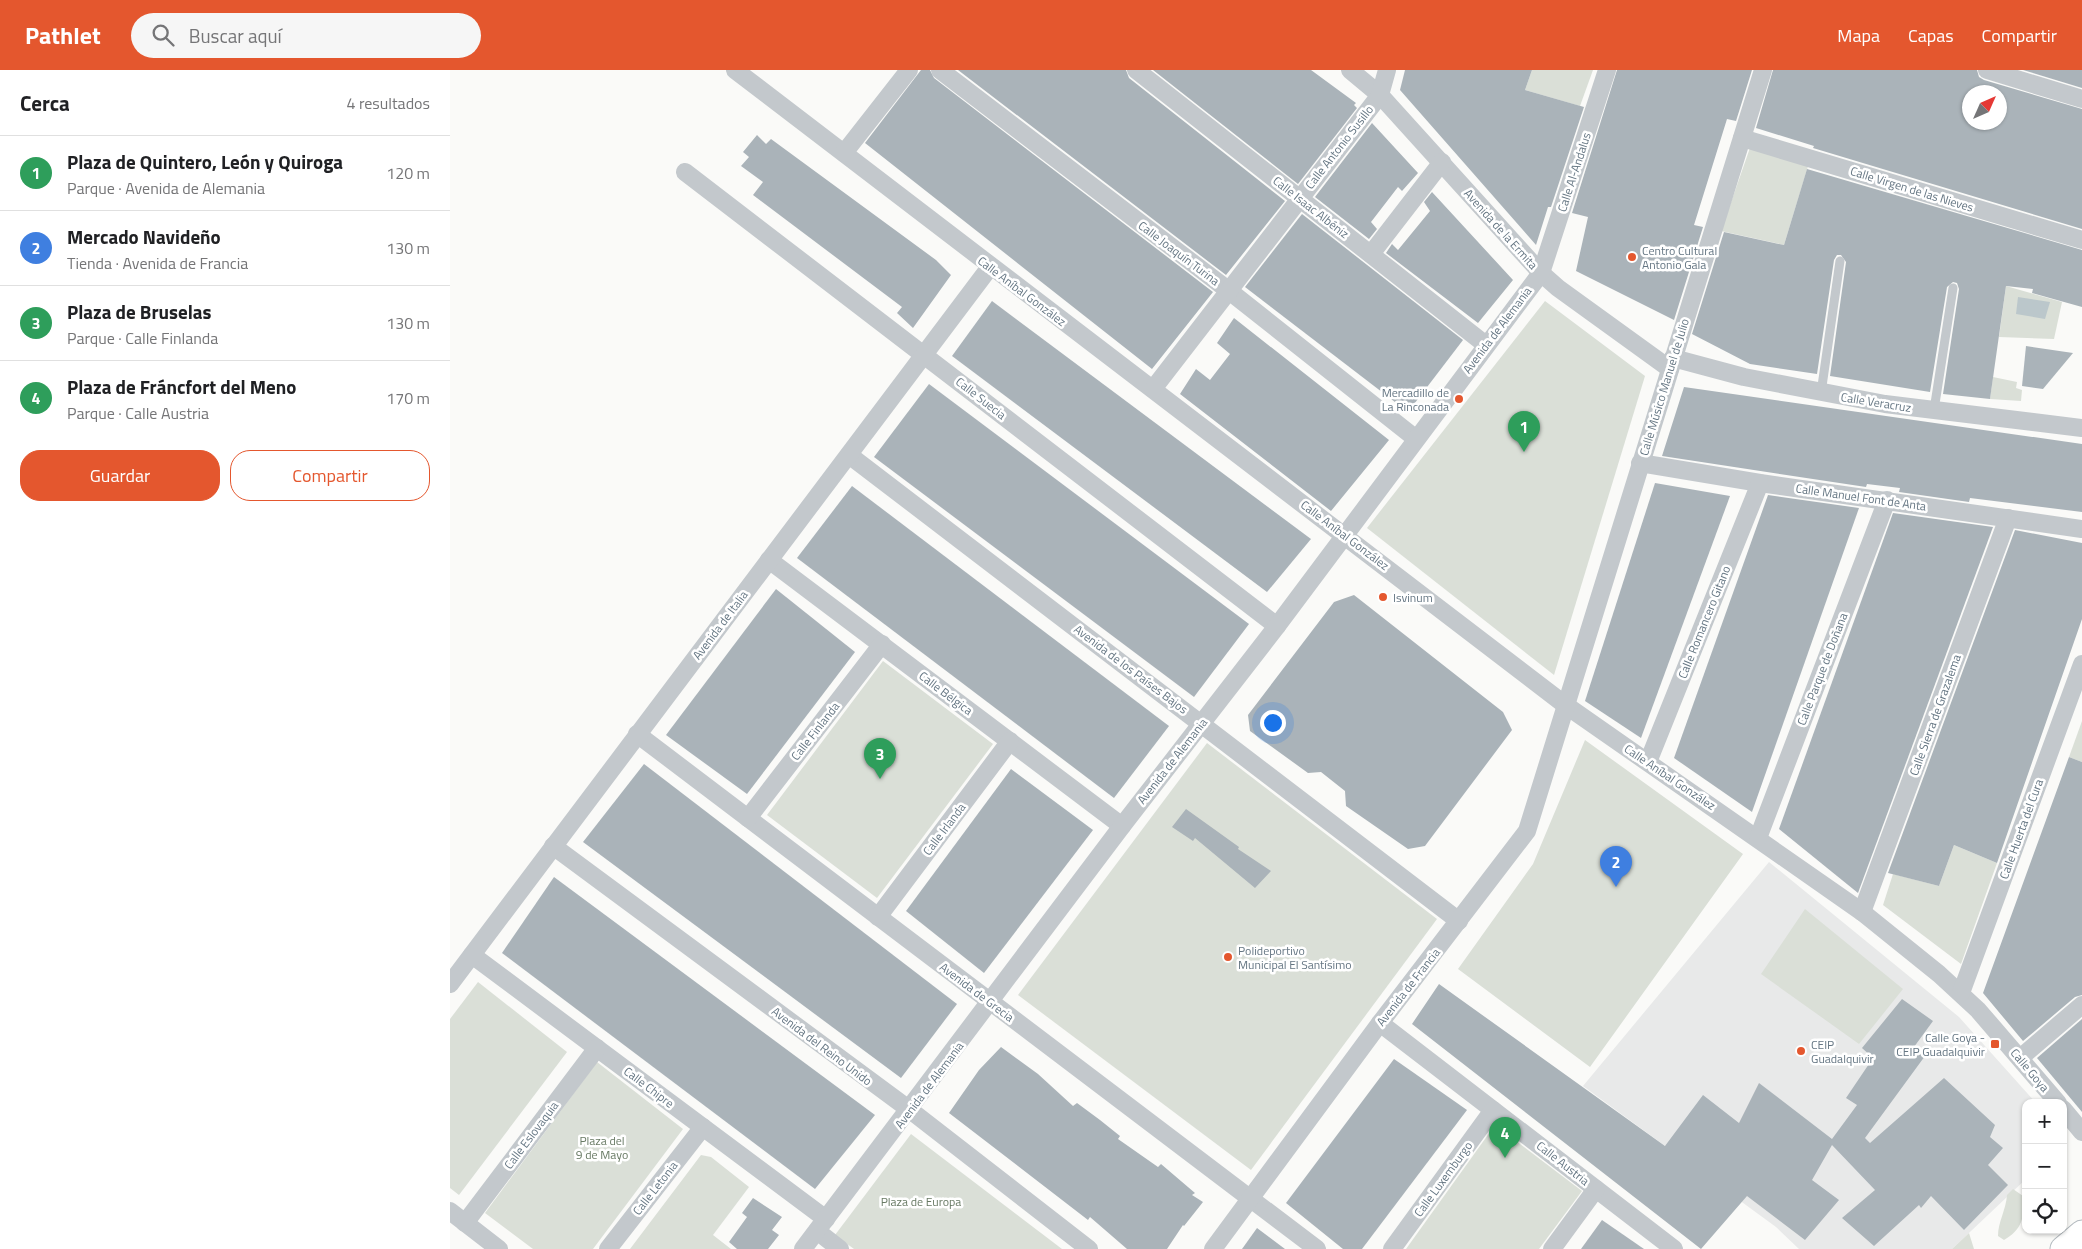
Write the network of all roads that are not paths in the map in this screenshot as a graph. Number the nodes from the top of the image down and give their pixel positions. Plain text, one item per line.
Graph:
1 (735, 70) edge
2 (910, 70) edge
3 (940, 70) edge
4 (1136, 70) edge
5 (1350, 70) edge
6 (1387, 70) edge
7 (1607, 70) edge
8 (1763, 70) edge
9 (1987, 70) edge
10 (1380, 95) junction
11 (2082, 100) edge
12 (1742, 138) junction
13 (844, 153) junction
14 (1442, 162) junction
15 (685, 172) dead end
16 (1299, 198) junction
17 (2082, 240) edge
18 (1371, 254) junction
19 (1840, 261) dead end
20 (990, 267) junction
21 (1540, 273) junction
22 (1952, 288) dead end
23 (1228, 290) junction
24 (1486, 345) junction
25 (925, 355) junction
26 (1671, 363) junction
27 (1153, 389) junction
28 (1821, 393) junction
29 (1934, 410) junction
30 (2082, 428) edge
31 (1415, 438) junction
32 (850, 455) junction
33 (1640, 463) junction
34 (1760, 482) junction
35 (1887, 500) junction
36 (2008, 518) junction
37 (2082, 529) edge
38 (1345, 535) junction
39 (769, 560) junction
40 (1277, 626) junction
41 (882, 644) junction
42 (2082, 664) edge
43 (1564, 704) junction
44 (1202, 723) junction
45 (637, 734) junction
46 (1010, 741) junction
47 (1648, 762) junction
48 (748, 818) junction
49 (1122, 826) junction
50 (1758, 838) junction
51 (553, 846) junction
52 (1862, 912) junction
53 (878, 917) junction
54 (1459, 921) junction
55 (472, 955) junction
56 (450, 984) edge
57 (1961, 993) junction
58 (990, 1002) junction
59 (2082, 1005) edge
60 (1380, 1023) junction
61 (597, 1048) junction
62 (2020, 1058) junction
63 (2055, 1099) edge
64 (910, 1110) junction
65 (1493, 1110) junction
66 (2067, 1114) edge
67 (703, 1127) junction
68 (2082, 1132) edge
69 (1596, 1189) junction
70 (1251, 1199) junction
71 (450, 1211) edge
72 (465, 1223) junction
73 (821, 1225) junction
74 (2082, 1233) edge
75 (500, 1249) edge
76 (608, 1249) edge
77 (803, 1249) edge
78 (840, 1249) edge
79 (1089, 1249) edge
80 (1213, 1249) edge
81 (1317, 1249) edge
82 (1392, 1249) edge
83 (1552, 1249) edge
84 (1674, 1249) edge
85 (2063, 1249) edge

1 - 13 street, Calle Aníbal González
2 - 13 street
3 - 23 street, Calle Joaquín Turina
4 - 16 street, Calle Isaac Albéniz
5 - 10 street, Avenida de la Ermita
6 - 10 street
7 - 21 street, Calle Al-Andalus
8 - 12 street, Calle Músico Manuel de Julio
9 - 11 street
10 - 14 street, Avenida de la Ermita
10 - 16 street, Calle Antonio Susillo
12 - 17 street, Calle Virgen de las Nieves
12 - 26 street, Calle Músico Manuel de Julio
13 - 20 street, Calle Aníbal González
14 - 18 street
14 - 21 street, Avenida de la Ermita
15 - 25 street, Calle Suecia
16 - 18 street, Calle Isaac Albéniz
16 - 23 street, Calle Antonio Susillo
18 - 24 street, Calle Isaac Albéniz
19 - 28 lane
20 - 25 street, Avenida de Italia
20 - 27 street, Calle Aníbal González
21 - 24 street, Avenida de Alemania
21 - 26 street, Avenida de la Ermita
22 - 29 lane
23 - 27 street, Calle Antonio Susillo
23 - 31 street, Calle Joaquín Turina
24 - 31 street, Avenida de Alemania
25 - 32 street, Avenida de Italia
25 - 40 street, Calle Suecia
26 - 28 street, Calle Veracruz
26 - 33 street, Calle Músico Manuel de Julio
27 - 38 street, Calle Aníbal González
28 - 29 street, Calle Veracruz
29 - 30 street, Calle Veracruz
31 - 38 street, Avenida de Alemania
32 - 39 street, Avenida de Italia
32 - 44 street, Avenida de los Países Bajos
33 - 34 street, Calle Manuel Font de Anta
33 - 43 street, Calle Músico Manuel de Julio
34 - 35 street, Calle Manuel Font de Anta
34 - 47 street, Calle Romancero Gitano
35 - 36 street, Calle Manuel Font de Anta
35 - 50 street, Calle Parque de Doñana
36 - 37 street, Calle Manuel Font de Anta
36 - 52 street, Calle Sierra de Grazalema
38 - 40 street, Avenida de Alemania
38 - 43 street, Calle Aníbal González
39 - 41 street, Calle Bélgica
39 - 45 street, Avenida de Italia
40 - 44 street, Avenida de Alemania
41 - 46 street, Calle Bélgica
41 - 48 street, Calle Finlanda
42 - 57 street, Calle Huerta del Cura
43 - 47 street, Calle Aníbal González
43 - 54 street, Avenida de Francia
44 - 49 street, Avenida de Alemania
44 - 54 street, Avenida de los Países Bajos
45 - 48 street, Avenida de Grecia
45 - 51 street, Avenida de Italia
46 - 49 street, Calle Bélgica
46 - 53 street, Calle Irlanda
47 - 50 street, Calle Aníbal González
48 - 53 street, Avenida de Grecia
49 - 58 street, Avenida de Alemania
50 - 52 street, Calle Aníbal González
51 - 55 street, Avenida de Italia
51 - 64 street, Avenida del Reino Unido
52 - 57 street, Calle Aníbal González
53 - 58 street, Avenida de Grecia
54 - 60 street, Avenida de Francia
55 - 56 street, Avenida de Italia
55 - 61 street, Calle Chipre
57 - 62 street, Calle Goya
58 - 64 street, Avenida de Alemania
58 - 70 street, Avenida de Grecia
59 - 62 street
60 - 65 street, Calle Austria
60 - 70 street, Avenida de Francia
61 - 67 street, Calle Chipre
61 - 72 street, Calle Eslovaquia
62 - 63 street, Calle Goya
64 - 73 street, Avenida de Alemania
64 - 79 street, Avenida del Reino Unido
65 - 69 street, Calle Austria
65 - 82 street, Calle Luxemburgo
66 - 68 street
67 - 73 street, Calle Chipre
67 - 76 street, Calle Letonia
69 - 83 street
69 - 84 street, Calle Austria
70 - 80 street, Avenida de Francia
70 - 81 street, Avenida de Grecia
71 - 72 street
72 - 75 street
73 - 77 street, Avenida de Alemania
73 - 78 street, Calle Chipre
74 - 85 main road

